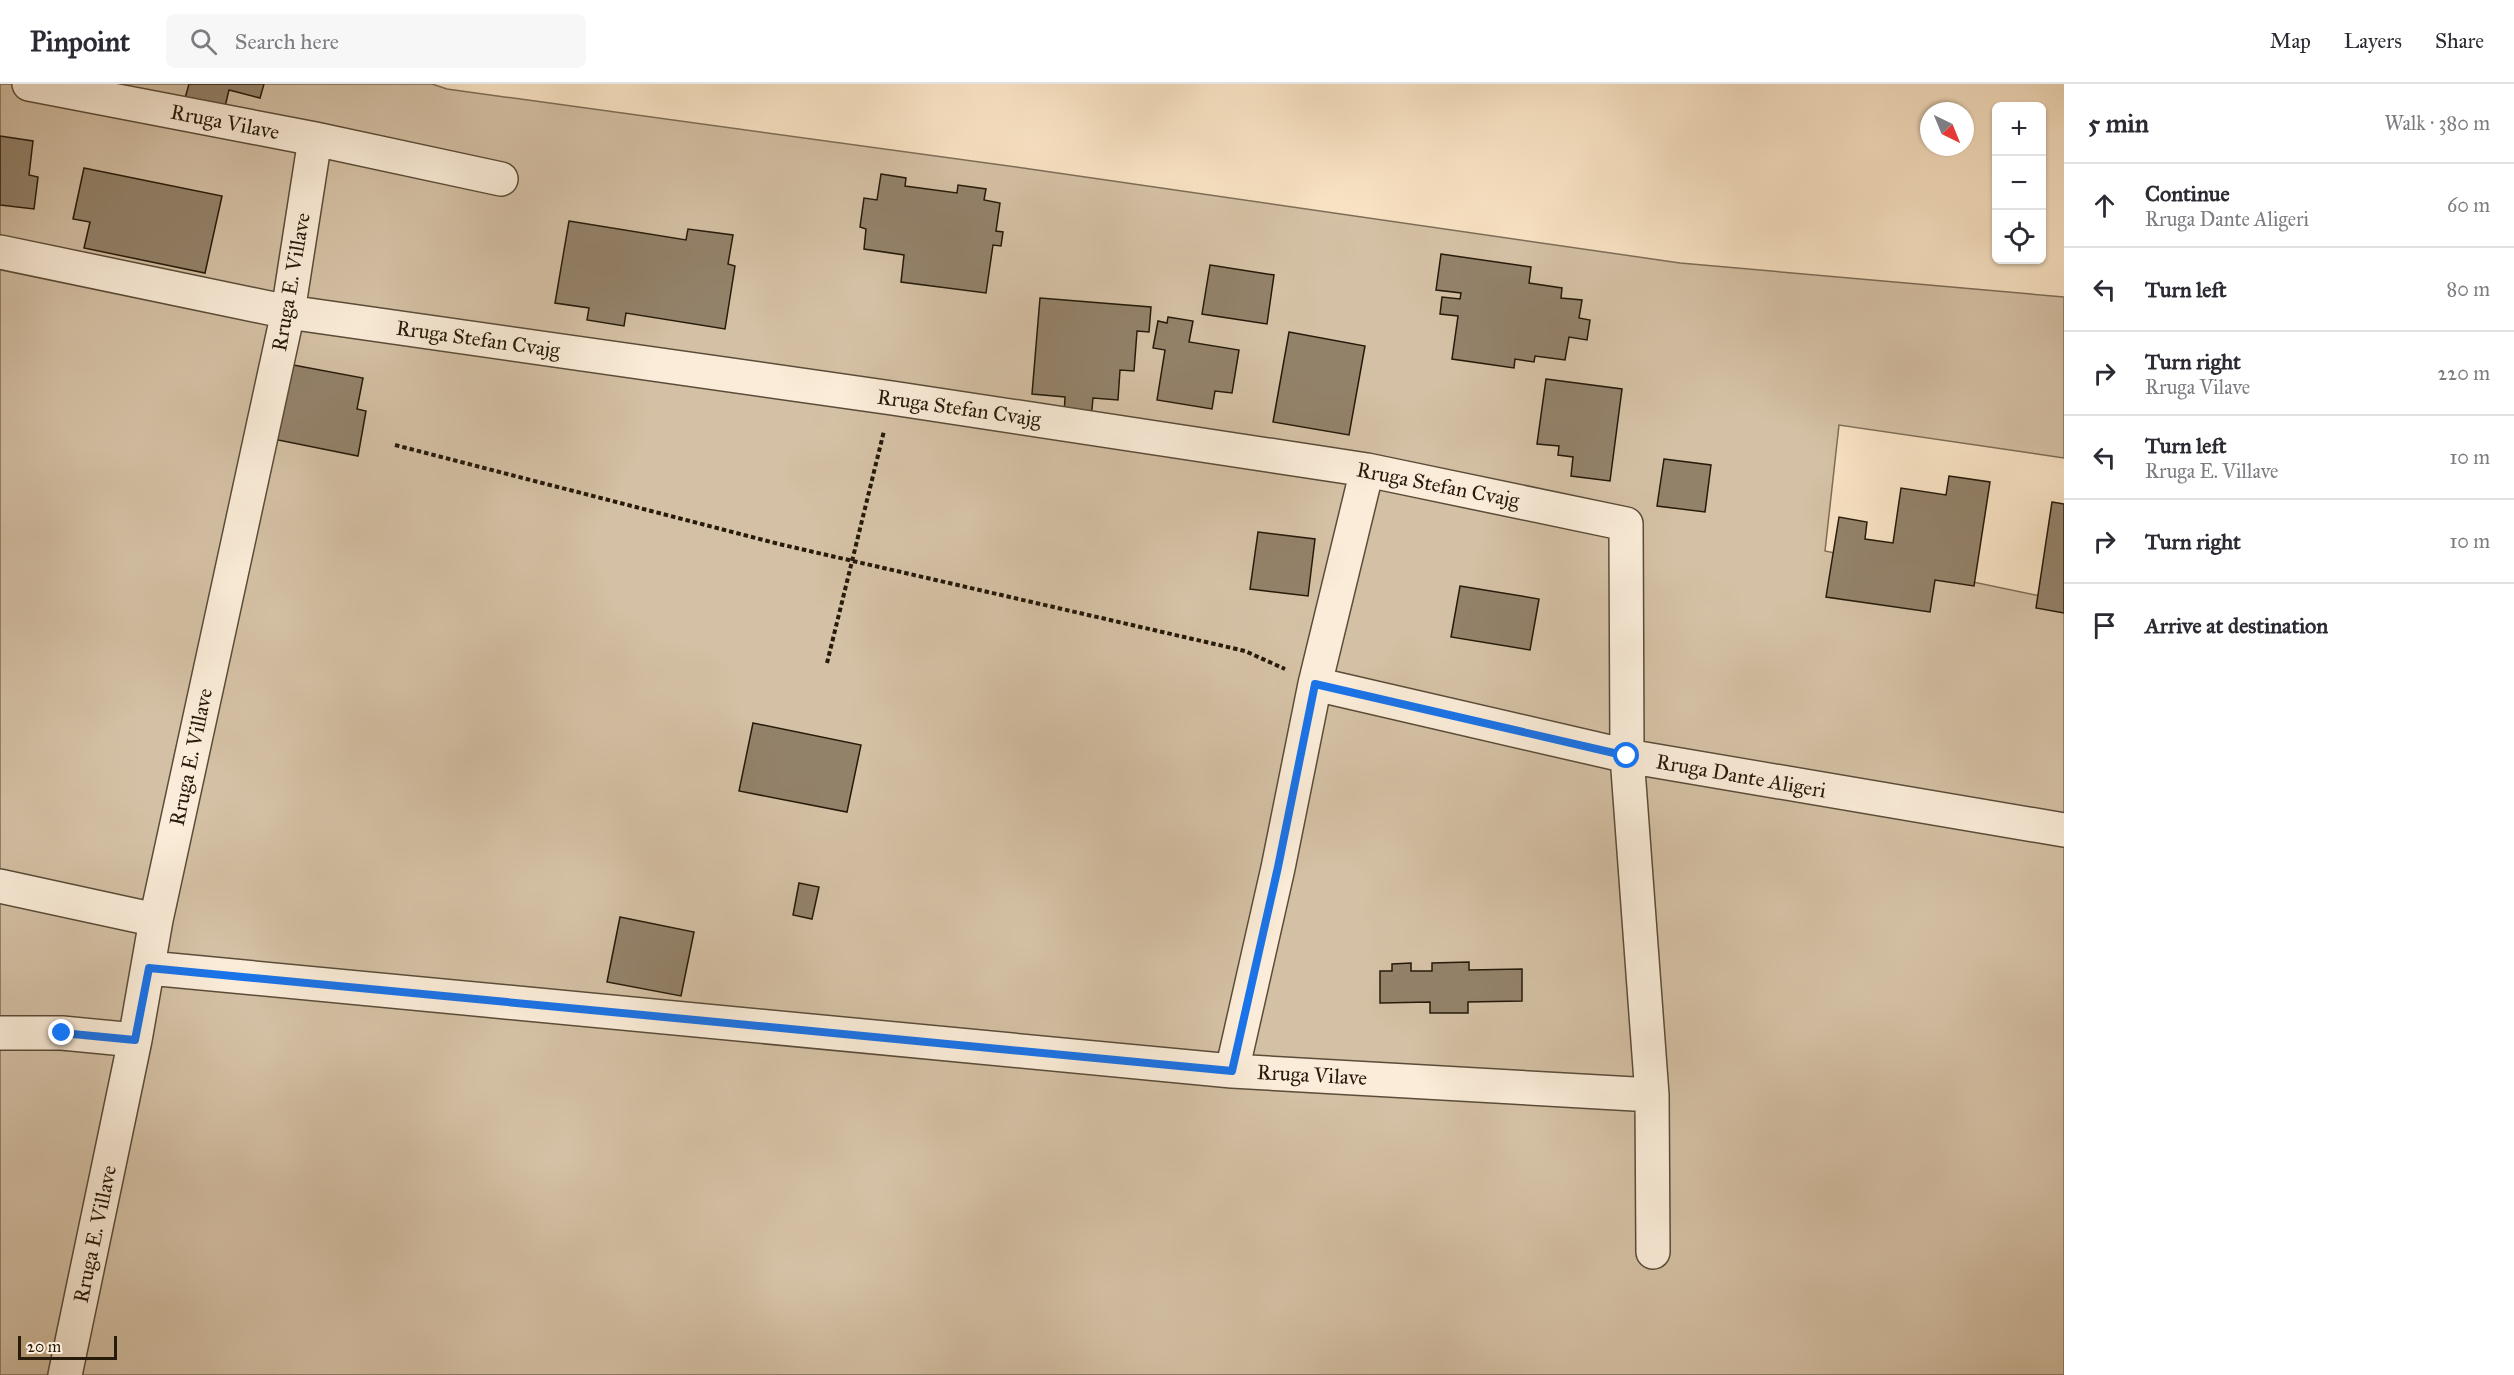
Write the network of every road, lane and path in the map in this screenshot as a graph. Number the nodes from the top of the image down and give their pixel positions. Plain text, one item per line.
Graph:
1 (29, 84) edge
2 (315, 139) junction
3 (501, 178) dead end
4 (0, 252) edge
5 (288, 312) junction
6 (892, 398) junction
7 (395, 445) dead end
8 (1367, 470) junction
9 (852, 561) junction
10 (827, 663) dead end
11 (1315, 684) junction
12 (1627, 756) junction
13 (2064, 830) edge
14 (0, 886) edge
15 (156, 920) junction
16 (149, 968) junction
17 (0, 1034) edge
18 (135, 1040) junction
19 (1232, 1071) junction
20 (1652, 1095) junction
21 (1653, 1252) dead end
22 (65, 1375) edge

1 - 2 street, Rruga Vilave
2 - 3 street, Rruga Vilave
2 - 5 street, Rruga E. Villave
4 - 5 street, Rruga Stefan Cvajg
5 - 6 street, Rruga Stefan Cvajg
5 - 15 street, Rruga E. Villave
6 - 8 street, Rruga Stefan Cvajg
6 - 9 path
7 - 9 path
8 - 11 street
8 - 12 street, Rruga Stefan Cvajg
9 - 10 path
9 - 11 path
11 - 12 street, Rruga Dante Aligeri
11 - 19 street
12 - 13 street, Rruga Dante Aligeri
12 - 20 street
14 - 15 street
15 - 16 street, Rruga E. Villave
16 - 18 street, Rruga E. Villave
16 - 19 street, Rruga Vilave
17 - 18 street
18 - 22 street, Rruga E. Villave
19 - 20 street, Rruga Vilave
20 - 21 street

